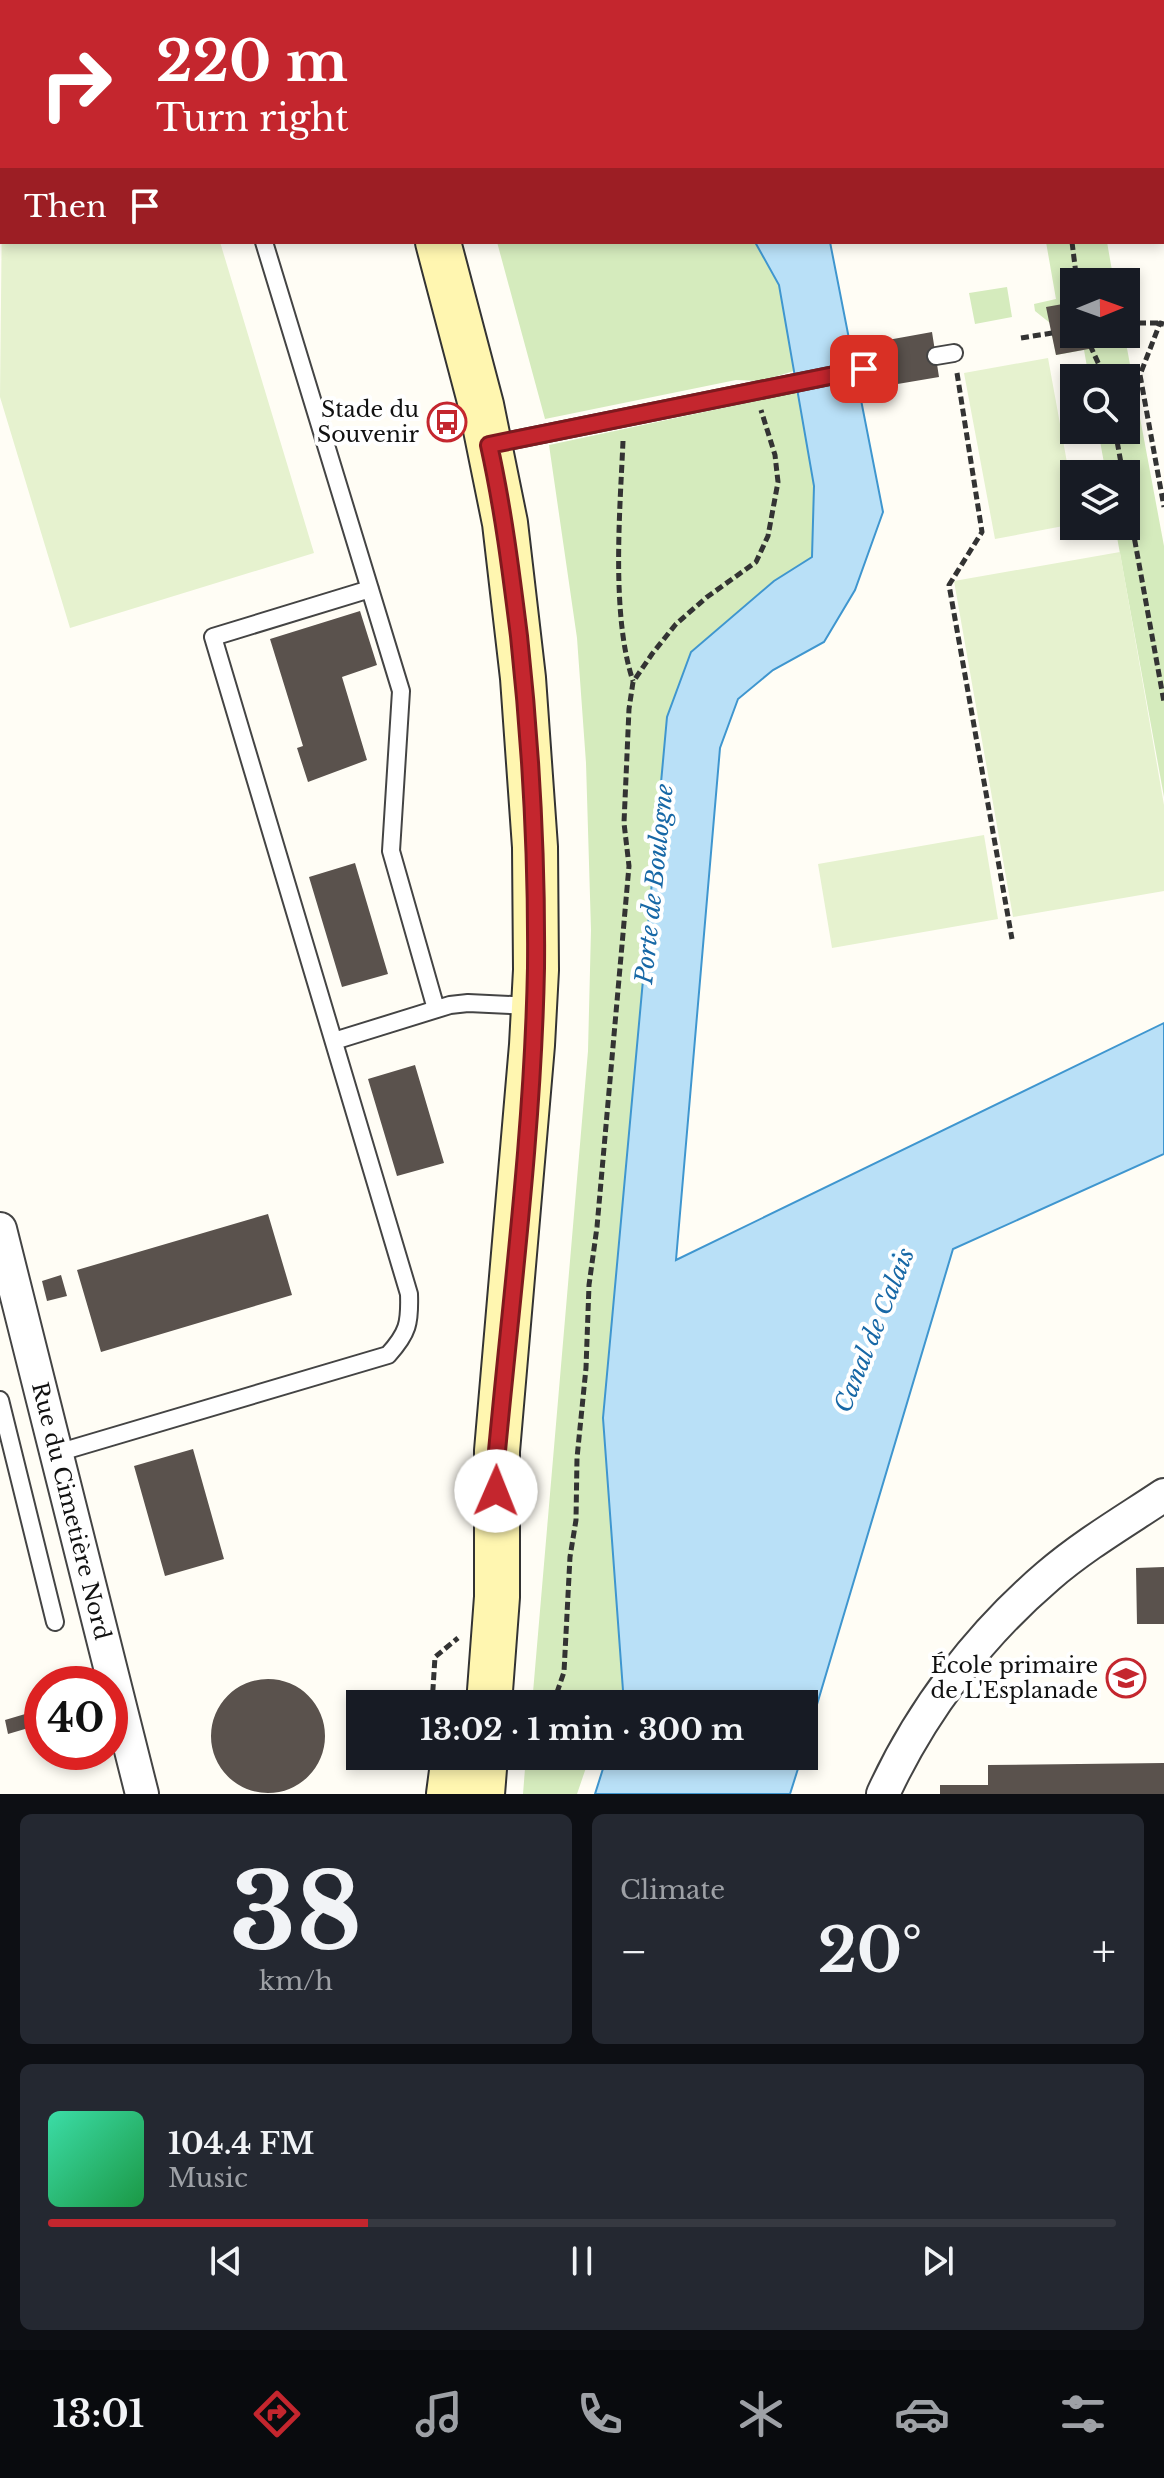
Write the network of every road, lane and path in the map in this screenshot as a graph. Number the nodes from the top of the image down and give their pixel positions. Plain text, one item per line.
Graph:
1 (265, 244) edge
2 (439, 244) edge
3 (1072, 244) edge
4 (1075, 268) edge
5 (1140, 323) edge
6 (1162, 324) edge
7 (1052, 333) dead end
8 (1021, 338) dead end
9 (954, 353) joint
10 (936, 356) dead end
11 (864, 369) dead end
12 (761, 389) junction
13 (624, 416) junction
14 (481, 446) junction
15 (1164, 507) edge
16 (1135, 540) edge
17 (370, 589) junction
18 (633, 682) junction
19 (1164, 702) edge
20 (1012, 939) dead end
21 (534, 1006) junction
22 (436, 1009) junction
23 (334, 1041) junction
24 (0, 1229) edge
25 (0, 1400) edge
26 (497, 1451) junction
27 (57, 1453) junction
28 (1164, 1495) edge
29 (55, 1622) dead end
30 (471, 1628) junction
31 (433, 1690) edge
32 (463, 1690) edge
33 (490, 1690) edge
34 (558, 1690) edge
35 (452, 1770) edge
36 (484, 1770) edge
37 (142, 1794) edge
38 (449, 1794) edge
39 (482, 1794) edge
40 (883, 1794) edge

1 - 17 lane
2 - 14 street
3 - 4 path
5 - 6 path
6 - 15 path
7 - 8 path
9 - 10 lane
9 - 20 path
11 - 12 lane
12 - 13 lane
12 - 18 path
13 - 14 lane
13 - 18 path
14 - 21 street
16 - 19 path
17 - 22 lane
17 - 23 lane
18 - 34 path
21 - 22 lane
21 - 26 street
22 - 23 lane
23 - 27 lane
24 - 27 street, Rue du Cimetière Nord
25 - 29 lane
26 - 30 street
26 - 33 street
27 - 37 street, Rue du Cimetière Nord
28 - 40 street
30 - 31 path
30 - 32 street
35 - 38 street
36 - 39 street

